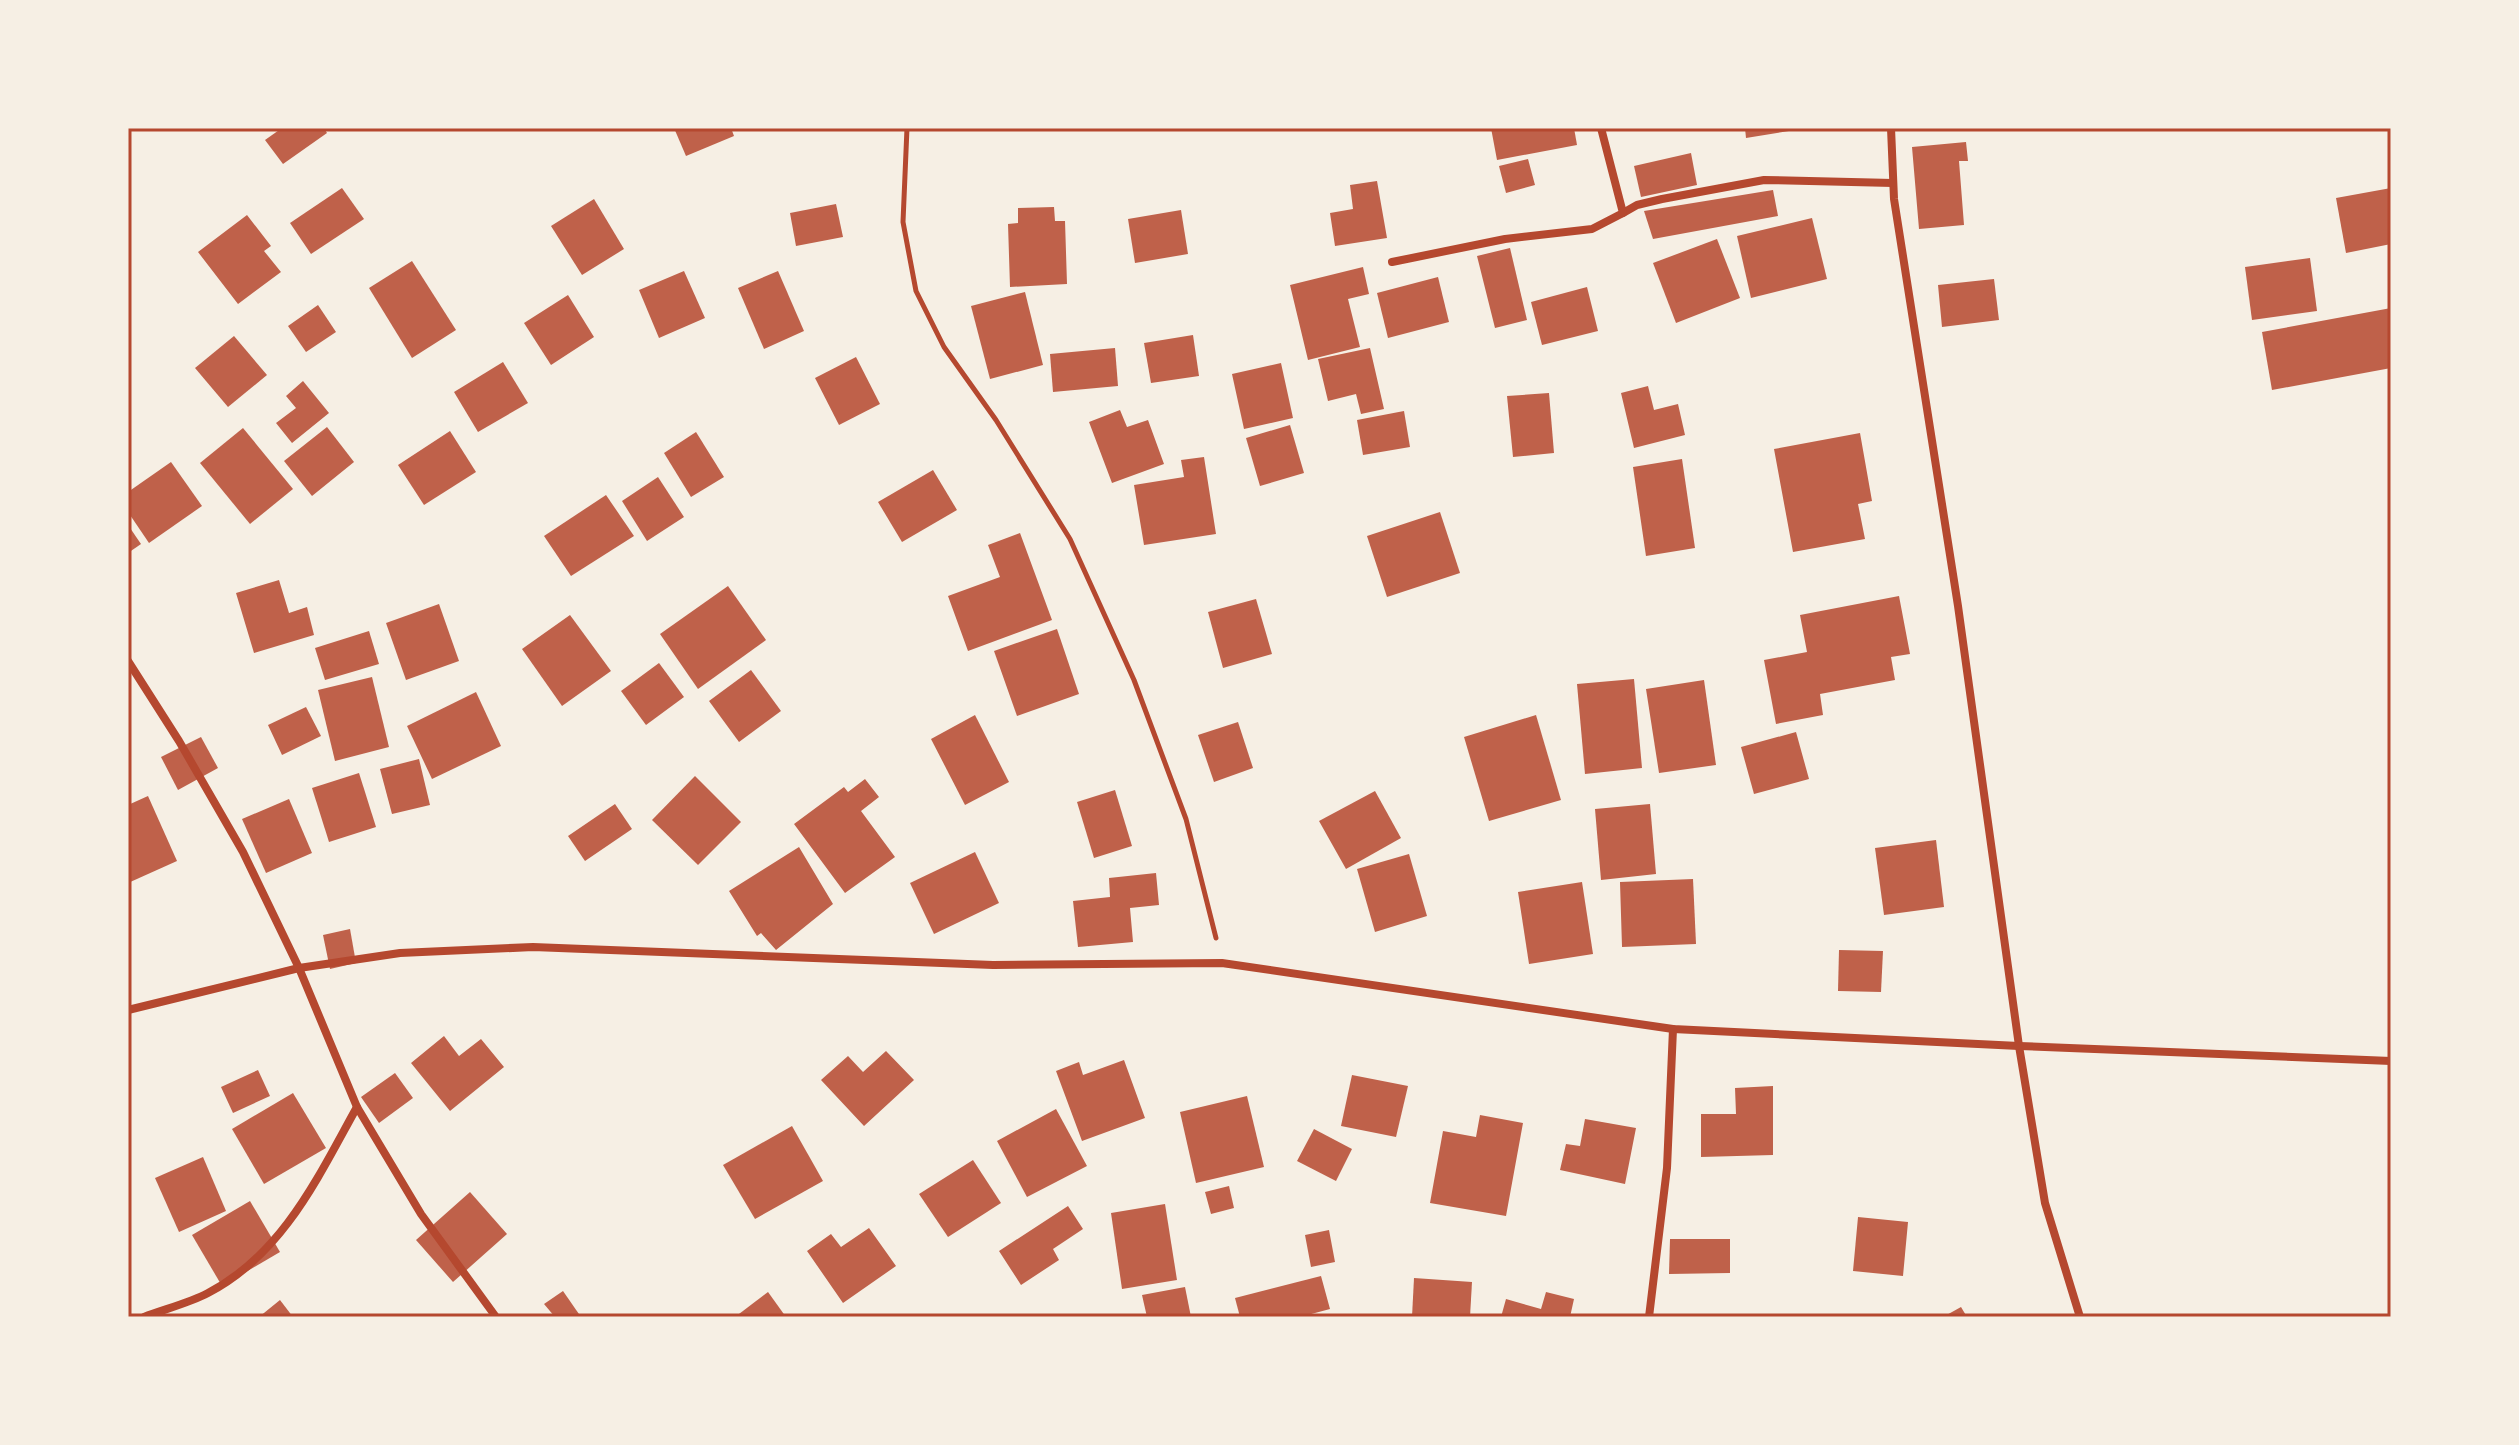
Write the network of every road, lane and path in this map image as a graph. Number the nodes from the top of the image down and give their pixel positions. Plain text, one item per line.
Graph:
1 (907, 128) edge
2 (1601, 128) edge
3 (1891, 128) edge
4 (1893, 183) junction
5 (1623, 213) junction
6 (1392, 262) dead end
7 (128, 661) edge
8 (1222, 963) junction
9 (299, 968) junction
10 (128, 1010) edge
11 (1673, 1029) junction
12 (2019, 1046) junction
13 (2391, 1061) edge
14 (357, 1107) junction
15 (144, 1317) edge
16 (496, 1317) edge
17 (1649, 1317) edge
18 (2080, 1317) edge

1 - 8 path
2 - 5 street
3 - 4 street
4 - 5 street
4 - 12 street
5 - 6 street
7 - 9 street
8 - 9 street
8 - 11 street
9 - 10 street
9 - 14 street
11 - 12 street
11 - 17 street
12 - 13 street
12 - 18 street
14 - 15 street
14 - 16 street

